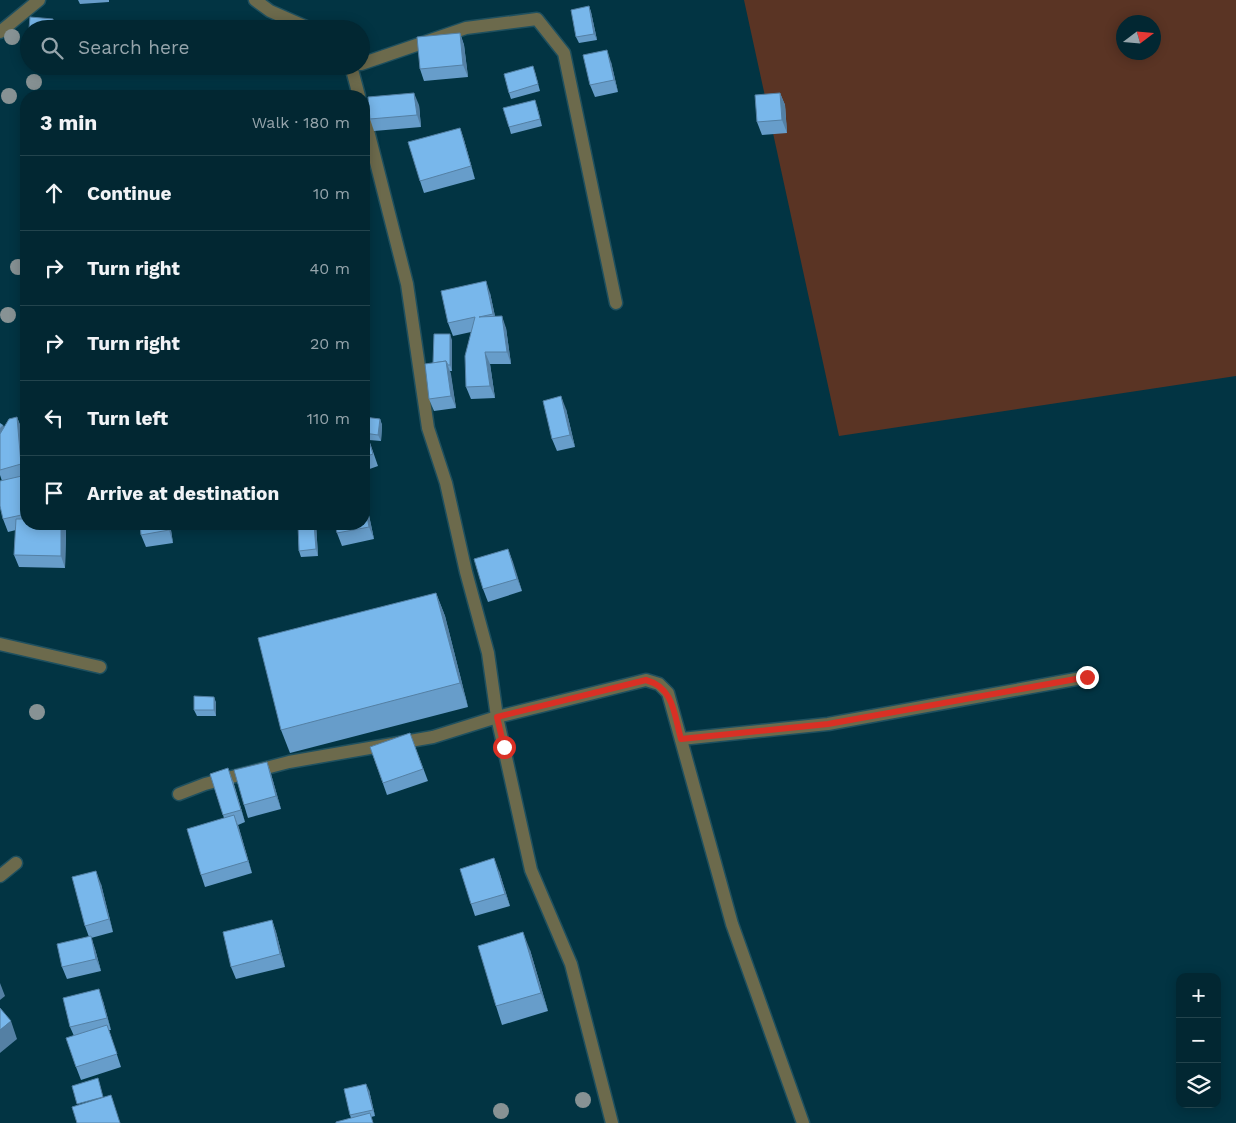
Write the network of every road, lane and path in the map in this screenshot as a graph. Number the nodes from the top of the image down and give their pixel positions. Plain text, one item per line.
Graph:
1 (39, 0) edge
2 (255, 0) edge
3 (290, 20) edge
4 (0, 32) edge
5 (370, 61) edge
6 (356, 75) edge
7 (358, 90) edge
8 (370, 138) edge
9 (616, 303) dead end
10 (0, 644) edge
11 (100, 667) dead end
12 (1087, 677) dead end
13 (497, 717) junction
14 (681, 739) junction
15 (180, 794) dead end
16 (16, 863) dead end
17 (0, 876) edge
18 (612, 1123) edge
19 (803, 1123) edge

1 - 4 street
2 - 3 street
5 - 9 street
6 - 7 street
8 - 13 street
10 - 11 street
12 - 14 street
13 - 14 street
13 - 15 street
13 - 18 street
14 - 19 street
16 - 17 street

